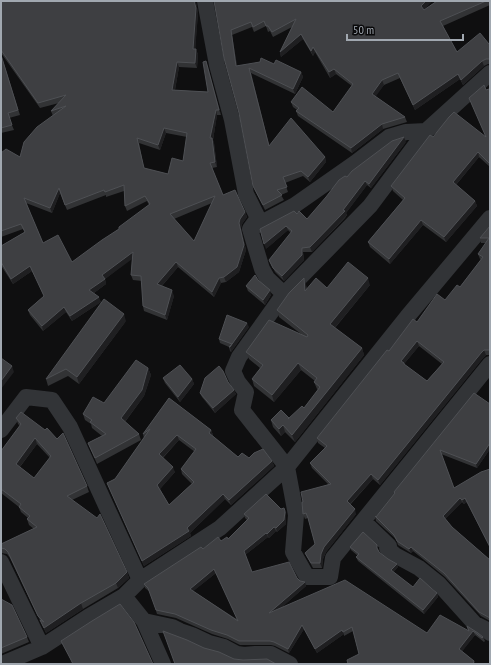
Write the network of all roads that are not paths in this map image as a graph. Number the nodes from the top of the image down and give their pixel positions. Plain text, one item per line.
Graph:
1 (205, 1) edge
2 (489, 76) edge
3 (426, 130) junction
4 (490, 218) edge
5 (250, 229) junction
6 (284, 294) junction
7 (490, 364) edge
8 (1, 430) edge
9 (287, 467) junction
10 (363, 521) junction
11 (1, 562) edge
12 (140, 580) junction
13 (124, 596) junction
14 (144, 621) junction
15 (490, 634) edge
16 (42, 647) junction
17 (2, 664) edge
18 (163, 664) edge
19 (290, 664) edge

1 - 5 street
2 - 3 street
3 - 5 street
3 - 6 street
4 - 9 street
5 - 6 street
6 - 9 street
7 - 10 street
8 - 12 street
9 - 10 street
9 - 12 street
10 - 15 street
11 - 16 street
12 - 13 street
13 - 14 street
13 - 16 street
14 - 18 street
14 - 19 street
16 - 17 street

